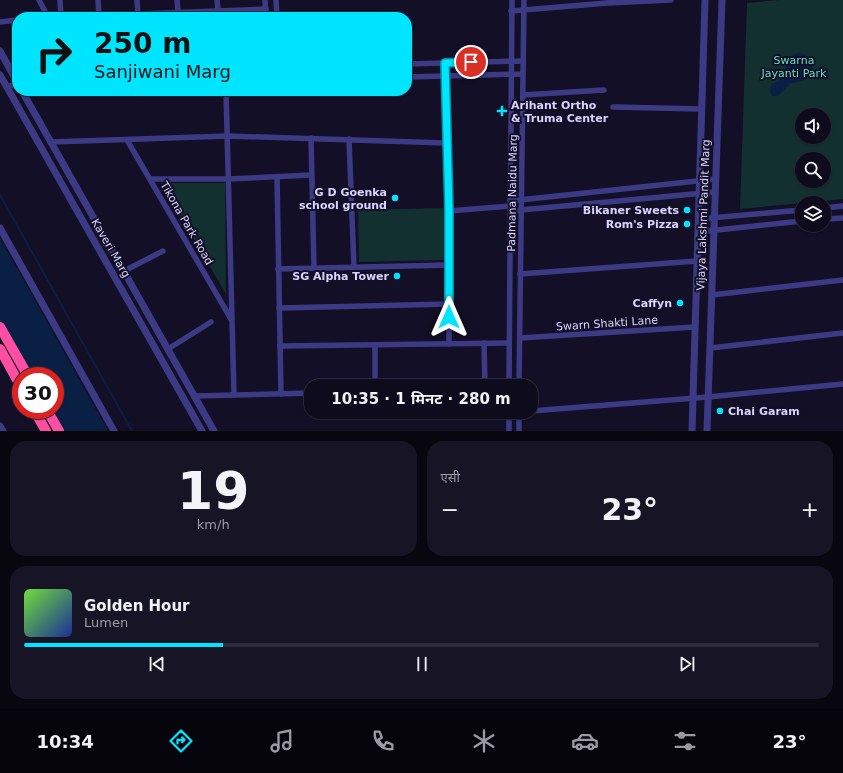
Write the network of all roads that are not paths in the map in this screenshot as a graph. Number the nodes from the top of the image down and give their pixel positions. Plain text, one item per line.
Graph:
1 (39, 0) edge
2 (60, 0) edge
3 (98, 0) edge
4 (138, 0) edge
5 (177, 0) edge
6 (217, 0) edge
7 (265, 0) edge
8 (276, 0) edge
9 (512, 0) edge
10 (524, 0) edge
11 (671, 0) edge
12 (705, 0) edge
13 (722, 0) edge
14 (266, 9) joint
15 (218, 10) junction
16 (524, 10) junction
17 (512, 11) junction
18 (45, 12) edge
19 (60, 12) edge
20 (99, 12) edge
21 (138, 12) edge
22 (178, 12) joint
23 (277, 12) edge
24 (12, 21) edge
25 (0, 22) edge
26 (0, 51) edge
27 (511, 61) junction
28 (523, 61) junction
29 (445, 63) junction
30 (412, 64) edge
31 (12, 70) edge
32 (523, 74) junction
33 (0, 75) edge
34 (511, 75) junction
35 (12, 76) edge
36 (445, 76) junction
37 (412, 77) edge
38 (12, 85) edge
39 (6, 86) junction
40 (604, 90) dead end
41 (523, 95) junction
42 (25, 96) edge
43 (226, 96) edge
44 (612, 107) dead end
45 (702, 109) junction
46 (228, 136) junction
47 (311, 138) junction
48 (349, 139) junction
49 (127, 140) junction
50 (51, 142) junction
51 (446, 143) junction
52 (312, 175) junction
53 (277, 177) junction
54 (151, 179) junction
55 (228, 179) junction
56 (716, 180) junction
57 (700, 181) junction
58 (715, 192) junction
59 (699, 193) junction
60 (522, 200) junction
61 (510, 206) junction
62 (843, 206) edge
63 (831, 207) edge
64 (522, 210) junction
65 (449, 211) junction
66 (795, 211) edge
67 (714, 218) junction
68 (843, 218) edge
69 (698, 219) junction
70 (831, 219) edge
71 (795, 223) edge
72 (0, 228) edge
73 (714, 230) junction
74 (698, 232) junction
75 (163, 251) dead end
76 (697, 261) junction
77 (449, 265) junction
78 (354, 267) junction
79 (278, 268) junction
80 (314, 268) junction
81 (124, 271) junction
82 (520, 274) junction
83 (843, 280) edge
84 (712, 295) junction
85 (449, 304) junction
86 (279, 308) junction
87 (232, 321) junction
88 (211, 322) dead end
89 (0, 327) edge
90 (695, 327) junction
91 (843, 333) edge
92 (520, 338) junction
93 (484, 343) junction
94 (509, 343) junction
95 (449, 344) junction
96 (375, 345) junction
97 (280, 346) junction
98 (710, 348) junction
99 (0, 349) edge
100 (168, 349) junction
101 (23, 367) edge
102 (12, 371) edge
103 (375, 379) edge
104 (485, 379) edge
105 (509, 379) edge
106 (519, 379) edge
107 (843, 384) edge
108 (304, 393) edge
109 (281, 394) junction
110 (234, 395) junction
111 (195, 396) junction
112 (708, 398) junction
113 (693, 399) junction
114 (538, 410) edge
115 (39, 419) edge
116 (52, 419) edge
117 (510, 419) edge
118 (519, 419) edge
119 (0, 426) edge
120 (3, 431) edge
121 (46, 431) edge
122 (59, 431) edge
123 (114, 431) edge
124 (202, 431) edge
125 (214, 431) edge
126 (509, 431) edge
127 (519, 431) edge
128 (692, 431) edge
129 (707, 431) edge

1 - 18 street
2 - 19 street
3 - 20 street
4 - 21 street
5 - 22 street
6 - 15 street
7 - 14 street
8 - 23 street
9 - 17 street, Padmana Naidu Marg
10 - 16 street, Padmana Naidu Marg
11 - 16 street
12 - 45 street, Vijaya Lakshmi Pandit Marg
13 - 56 street, Vijaya Lakshmi Pandit Marg
14 - 15 street
15 - 22 street
16 - 17 street
16 - 28 street, Padmana Naidu Marg
17 - 27 street, Padmana Naidu Marg
24 - 25 street
26 - 31 street
27 - 28 street
27 - 29 street
27 - 34 street, Padmana Naidu Marg
28 - 32 street, Padmana Naidu Marg
29 - 30 street
29 - 36 street
32 - 34 street
32 - 41 street, Padmana Naidu Marg
33 - 35 street
33 - 39 street, Kaveri Marg
34 - 36 street
34 - 61 street, Padmana Naidu Marg
36 - 37 street
36 - 51 street
38 - 39 street
39 - 124 street, Kaveri Marg
40 - 41 street
41 - 60 street, Padmana Naidu Marg
42 - 50 street, Kaveri Marg
43 - 46 street
44 - 45 street
45 - 57 street, Vijaya Lakshmi Pandit Marg
46 - 47 street
46 - 49 street
46 - 55 street
47 - 48 street
47 - 52 street
48 - 51 street
48 - 78 street
49 - 50 street
49 - 54 street
50 - 81 street, Kaveri Marg
51 - 65 street
52 - 53 street
52 - 80 street
53 - 55 street
53 - 79 street
54 - 55 street, Tikona Park Road
54 - 87 street, Tikona Park Road
55 - 87 street, Tikona Park Road
56 - 57 street
56 - 58 street, Vijaya Lakshmi Pandit Marg
57 - 59 street, Vijaya Lakshmi Pandit Marg
57 - 60 street
58 - 59 street
58 - 67 street, Vijaya Lakshmi Pandit Marg
59 - 64 street
59 - 69 street, Vijaya Lakshmi Pandit Marg
60 - 61 street
60 - 64 street, Padmana Naidu Marg
61 - 64 street
61 - 65 street
61 - 94 street, Padmana Naidu Marg
62 - 63 street
64 - 82 street, Padmana Naidu Marg
65 - 77 street
66 - 67 street
67 - 69 street
67 - 73 street, Vijaya Lakshmi Pandit Marg
68 - 70 street
69 - 74 street, Vijaya Lakshmi Pandit Marg
71 - 73 street
72 - 123 street
73 - 74 street
73 - 84 street, Vijaya Lakshmi Pandit Marg
74 - 76 street, Vijaya Lakshmi Pandit Marg
75 - 81 street
76 - 82 street
76 - 90 street, Vijaya Lakshmi Pandit Marg
77 - 78 street
77 - 85 street
78 - 80 street
79 - 80 street
79 - 86 street
81 - 100 street, Kaveri Marg
82 - 92 street, Padmana Naidu Marg
83 - 84 street
84 - 98 street, Vijaya Lakshmi Pandit Marg
85 - 86 street
85 - 95 street
86 - 97 street
87 - 110 street, Tikona Park Road
88 - 100 street
89 - 101 highway
90 - 92 street, Swarn Shakti Lane
90 - 113 street, Vijaya Lakshmi Pandit Marg
91 - 98 street
92 - 106 street, Padmana Naidu Marg
93 - 94 street
93 - 95 street
93 - 104 street
94 - 105 street, Padmana Naidu Marg
95 - 96 street
96 - 97 street
96 - 103 street
97 - 109 street
98 - 112 street, Vijaya Lakshmi Pandit Marg
99 - 102 highway
100 - 111 street, Kaveri Marg
107 - 112 street
108 - 109 street
109 - 110 street
110 - 111 street
111 - 125 street, Kaveri Marg
112 - 113 street
112 - 129 street, Vijaya Lakshmi Pandit Marg
113 - 114 street
113 - 128 street, Vijaya Lakshmi Pandit Marg
115 - 121 highway
116 - 122 highway
117 - 126 street
118 - 127 street
119 - 120 street

